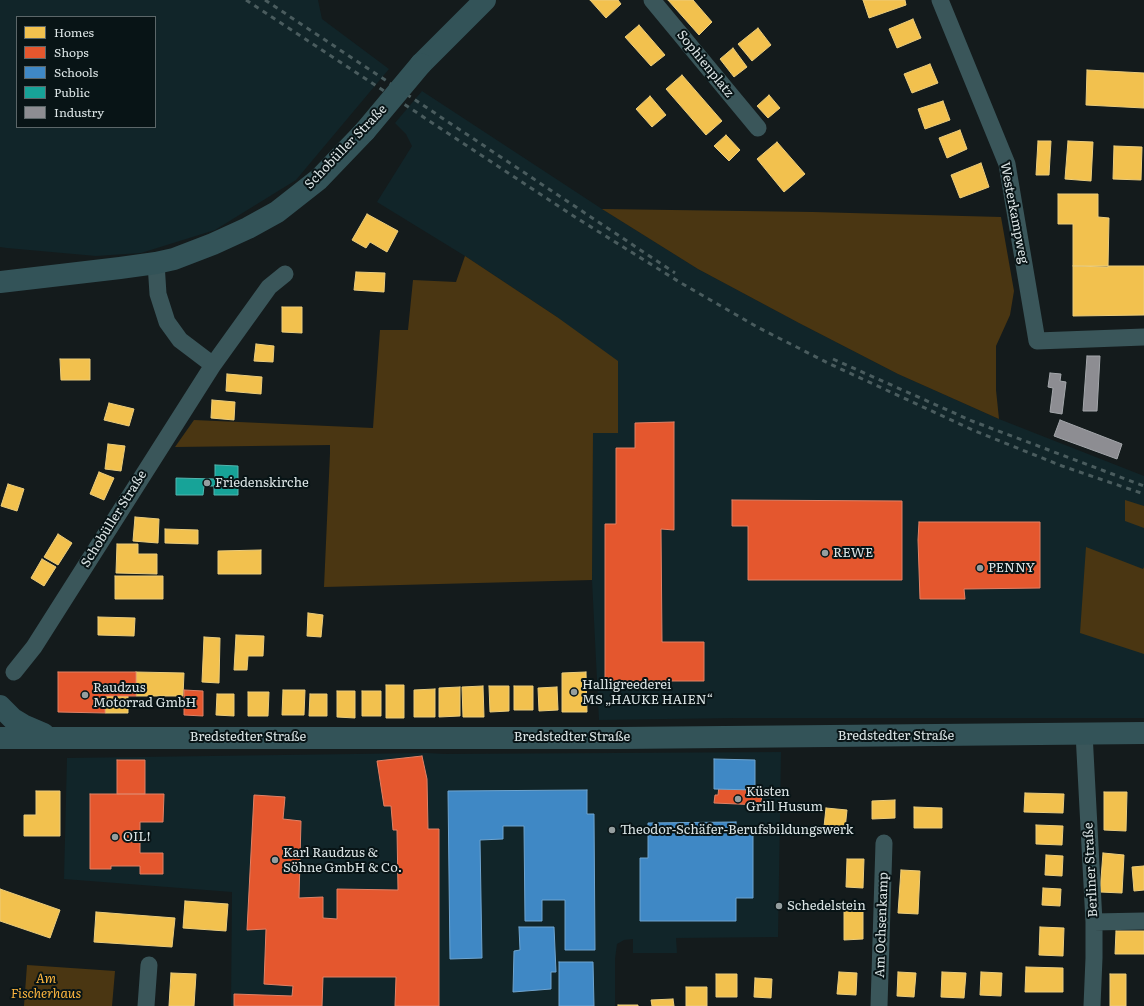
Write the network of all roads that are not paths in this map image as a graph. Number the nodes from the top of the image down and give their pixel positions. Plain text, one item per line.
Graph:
1 (485, 0) edge
2 (652, 0) edge
3 (940, 0) edge
4 (758, 128) dead end
5 (156, 263) junction
6 (285, 274) dead end
7 (0, 282) edge
8 (1144, 337) edge
9 (213, 366) junction
10 (14, 672) dead end
11 (0, 706) edge
12 (1084, 733) junction
13 (1144, 733) edge
14 (0, 738) edge
15 (55, 738) junction
16 (884, 843) dead end
17 (1144, 921) edge
18 (1094, 922) junction
19 (149, 965) dead end
20 (146, 1006) edge
21 (879, 1006) edge
22 (1092, 1006) edge

1 - 5 main road, Schobüller Straße, bridge
2 - 4 street, Sophienplatz
3 - 8 street, Westerkampweg
5 - 7 main road, Schobüller Straße
5 - 9 street
6 - 9 street, Schobüller Straße
9 - 10 street, Schobüller Straße
11 - 15 main road
12 - 13 main road, Bredstedter Straße
12 - 15 main road, Bredstedter Straße
12 - 18 street, Berliner Straße
14 - 15 main road, Bredstedter Straße
16 - 21 street, Am Ochsenkamp
17 - 18 street
18 - 22 street, Berliner Straße
19 - 20 street

